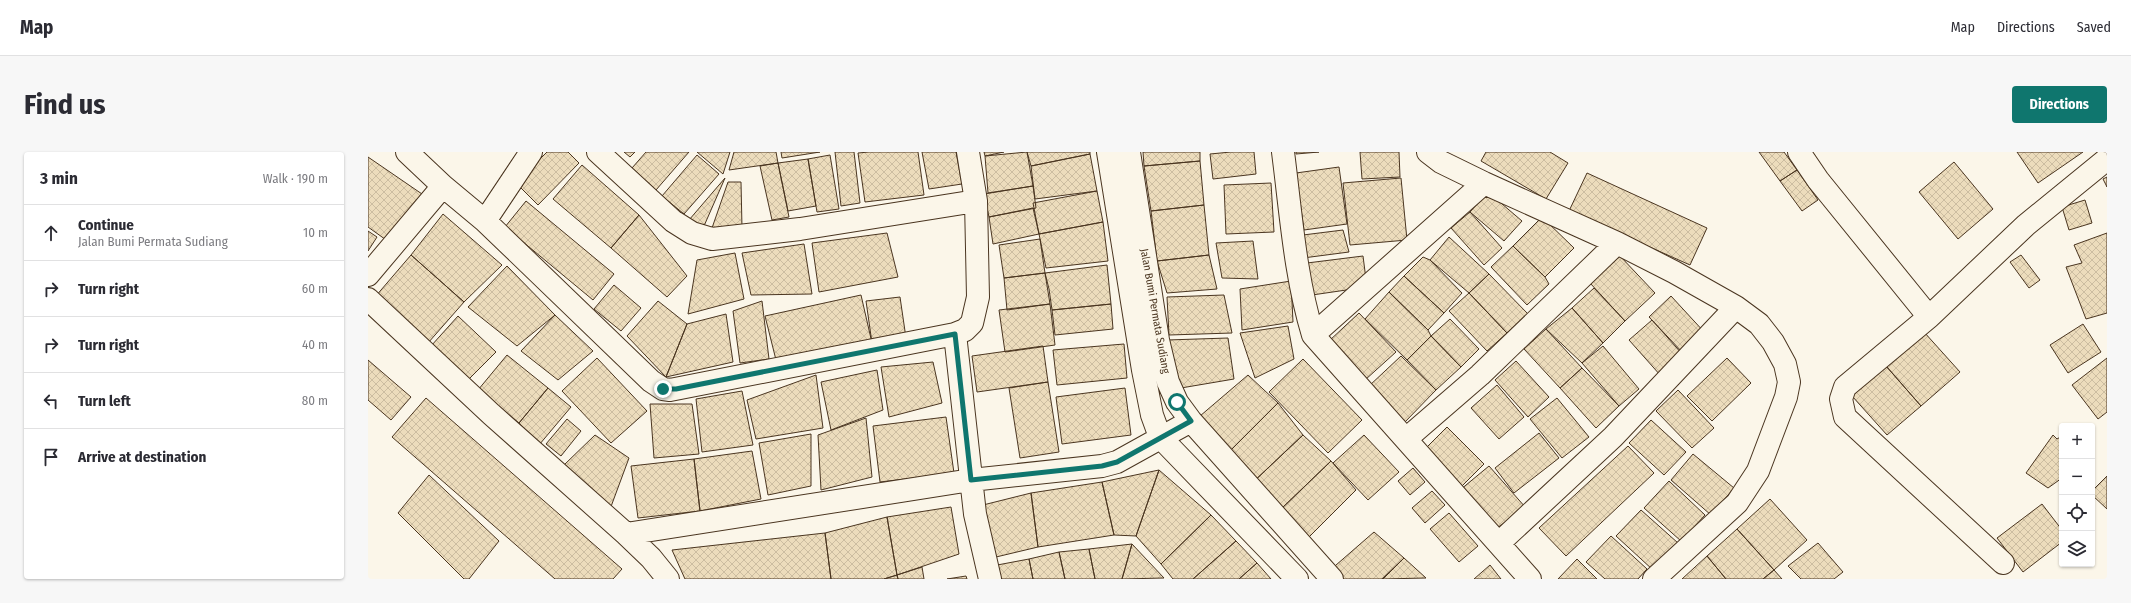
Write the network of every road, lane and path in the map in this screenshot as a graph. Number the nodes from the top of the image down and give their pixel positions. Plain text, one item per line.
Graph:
1 (407, 152) edge
2 (531, 152) edge
3 (598, 152) edge
4 (968, 152) edge
5 (1108, 152) edge
6 (1129, 152) edge
7 (1283, 152) edge
8 (1428, 152) edge
9 (1799, 152) edge
10 (2107, 159) edge
11 (1484, 183) junction
12 (443, 186) junction
13 (976, 200) junction
14 (485, 220) junction
15 (1617, 243) junction
16 (368, 275) edge
17 (368, 299) edge
18 (1736, 307) junction
19 (1929, 317) junction
20 (955, 334) junction
21 (1313, 335) junction
22 (1191, 421) junction
23 (1160, 437) junction
24 (1406, 439) junction
25 (971, 480) junction
26 (626, 534) junction
27 (1499, 543) junction
28 (2003, 563) dead end
29 (668, 579) edge
30 (990, 579) edge
31 (1297, 579) edge
32 (1332, 579) edge
33 (1530, 579) edge
34 (1654, 579) edge

1 - 12 street
2 - 14 street
3 - 13 street
4 - 13 street
5 - 23 street, Jalan Bumi Permata Sudiang
6 - 22 street, Jalan Bumi Permata Sudiang
7 - 21 street
8 - 11 street
9 - 19 street
10 - 19 street
11 - 15 street
11 - 21 street
12 - 14 street
12 - 16 street
13 - 20 street
14 - 20 street
15 - 18 street
15 - 24 street
17 - 26 street
18 - 27 street
18 - 34 street
19 - 28 street
20 - 25 street
21 - 24 street
22 - 23 street
22 - 32 street, Jalan Bumi Permata Sudiang
23 - 25 street
23 - 31 street, Jalan Bumi Permata Sudiang
24 - 27 street
25 - 26 street
25 - 30 street
26 - 29 street
27 - 33 street

